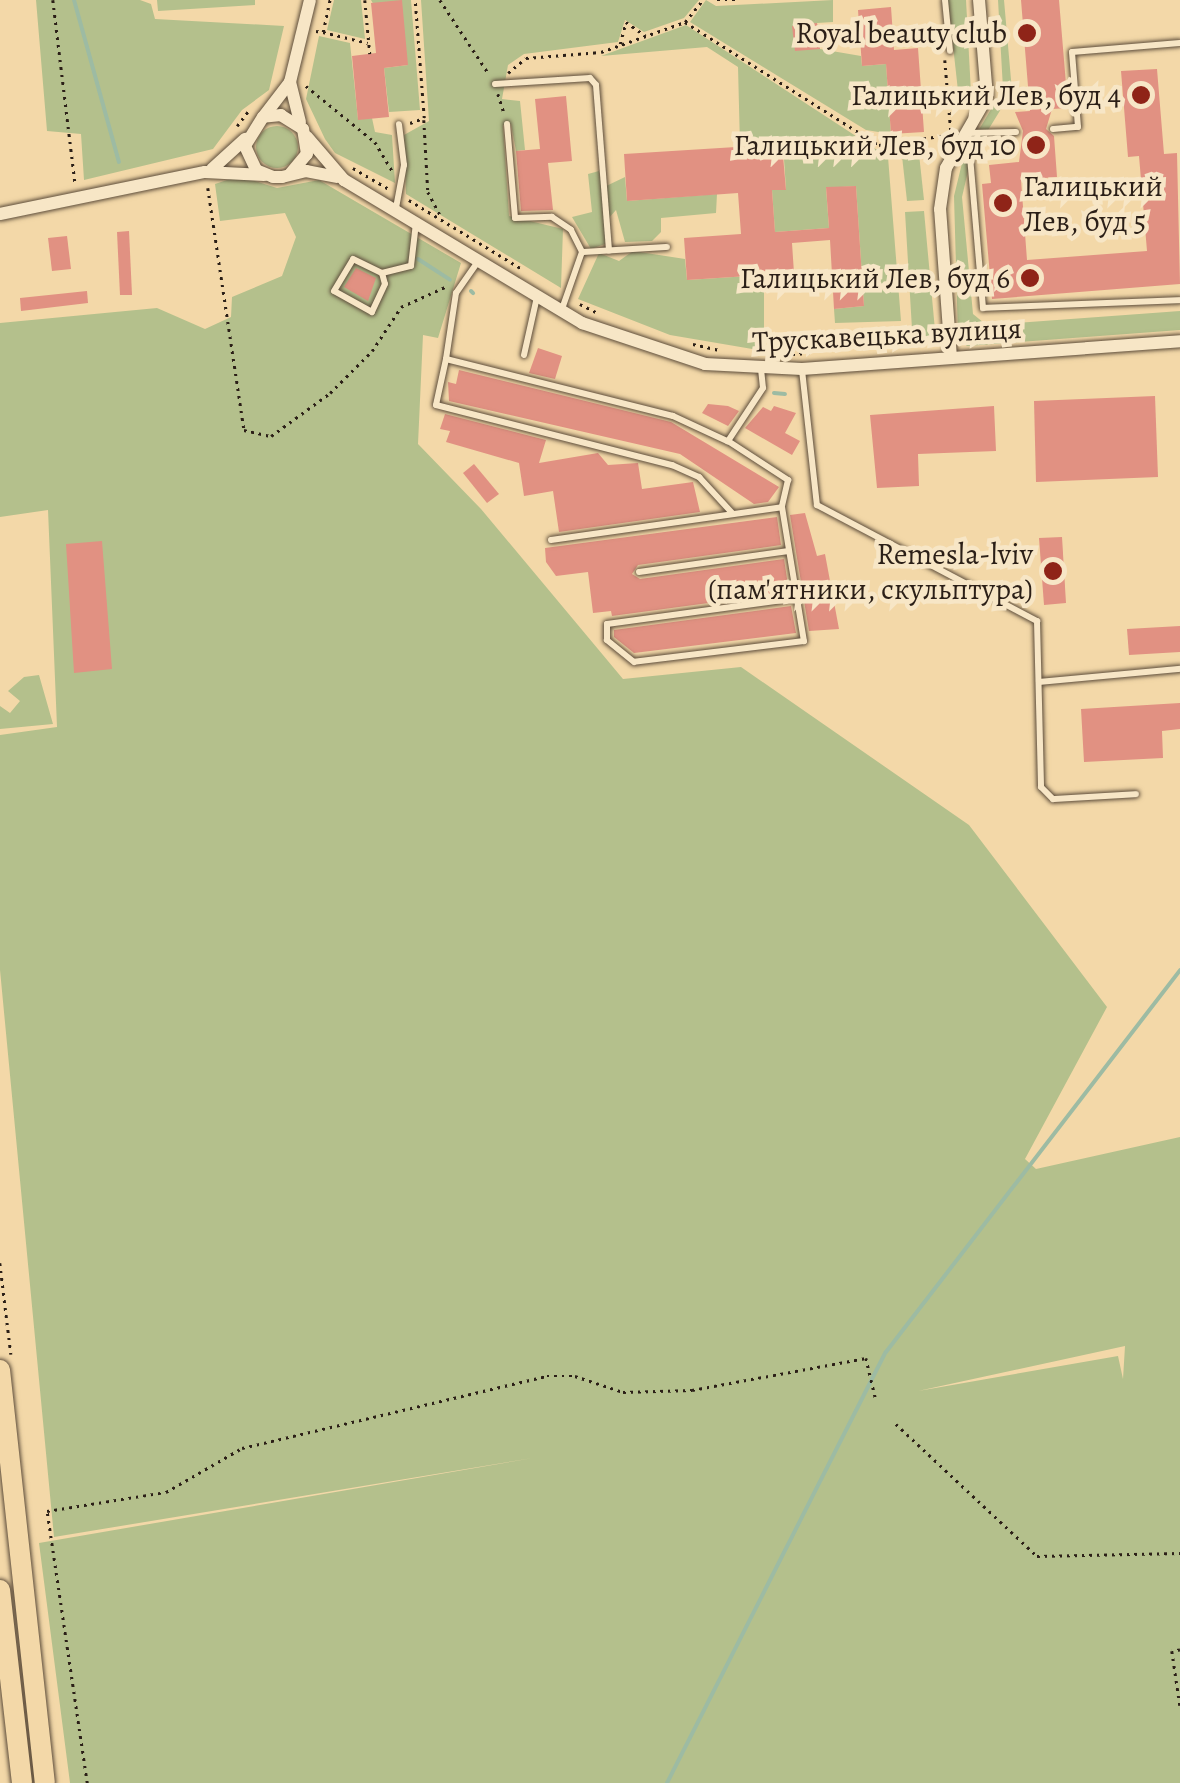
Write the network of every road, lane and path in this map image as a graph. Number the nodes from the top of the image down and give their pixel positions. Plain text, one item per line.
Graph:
1 (53, 0) edge
2 (310, 0) edge
3 (330, 0) edge
4 (365, 0) edge
5 (415, 0) edge
6 (440, 0) edge
7 (703, 0) edge
8 (717, 0) edge
9 (736, 0) edge
10 (945, 0) edge
11 (979, 0) edge
12 (685, 22) junction
13 (315, 30) dead end
14 (323, 32) junction
15 (646, 36) junction
16 (1180, 43) edge
17 (369, 44) junction
18 (619, 46) junction
19 (947, 53) joint
20 (370, 54) dead end
21 (290, 82) junction
22 (495, 84) junction
23 (301, 94) dead end
24 (263, 110) junction
25 (424, 118) junction
26 (399, 124) joint
27 (507, 124) joint
28 (1053, 129) dead end
29 (1016, 132) dead end
30 (305, 133) junction
31 (968, 134) junction
32 (239, 138) junction
33 (341, 161) dead end
34 (205, 172) junction
35 (290, 174) junction
36 (264, 175) junction
37 (344, 180) junction
38 (397, 193) junction
39 (78, 202) junction
40 (396, 210) junction
41 (0, 214) edge
42 (416, 222) junction
43 (444, 222) junction
44 (667, 247) dead end
45 (609, 250) junction
46 (582, 252) junction
47 (478, 261) junction
48 (382, 273) junction
49 (533, 276) dead end
50 (458, 290) junction
51 (537, 296) junction
52 (1180, 300) edge
53 (564, 304) junction
54 (612, 319) dead end
55 (676, 341) dead end
56 (1180, 341) edge
57 (728, 352) dead end
58 (822, 353) dead end
59 (789, 354) dead end
60 (524, 355) dead end
61 (951, 358) junction
62 (446, 359) junction
63 (760, 369) junction
64 (802, 369) junction
65 (728, 442) junction
66 (782, 507) junction
67 (733, 514) junction
68 (551, 540) dead end
69 (789, 551) junction
70 (639, 572) dead end
71 (797, 598) junction
72 (1180, 669) edge
73 (1039, 682) junction
74 (1136, 794) dead end
75 (0, 1370) edge
76 (876, 1400) dead end
77 (896, 1424) dead end
78 (1180, 1554) edge
79 (0, 1590) edge
80 (1180, 1650) edge
81 (1180, 1706) edge
82 (22, 1783) edge
83 (45, 1783) edge
84 (87, 1783) edge

1 - 39 path
2 - 21 street
3 - 14 path
4 - 17 path
5 - 25 path
6 - 22 path
7 - 12 path
8 - 9 path
10 - 19 lane
11 - 31 street
12 - 15 path
12 - 19 path
13 - 14 path
14 - 17 path
15 - 18 path
15 - 18 path
16 - 28 lane
17 - 20 path
18 - 22 path
21 - 24 street
21 - 30 street
22 - 27 path
22 - 45 lane
23 - 38 path
24 - 30 street
24 - 32 street
24 - 32 path
25 - 26 path
25 - 43 path
26 - 38 lane
27 - 46 lane
29 - 31 lane
30 - 35 street
30 - 37 street, Трускавецька вулиця
31 - 52 lane
31 - 61 street
32 - 34 street
32 - 36 street
33 - 38 path
34 - 36 street
34 - 39 street
34 - 50 path
35 - 36 street
35 - 37 street, Трускавецька вулиця
37 - 40 street, Трускавецька вулиця
38 - 40 lane
38 - 43 path
39 - 41 street
40 - 42 street, Трускавецька вулиця
42 - 47 street, Трускавецька вулиця
42 - 48 lane
43 - 49 path
44 - 45 lane
45 - 46 lane
46 - 53 lane
47 - 50 lane
47 - 51 street, Трускавецька вулиця
48 - 48 lane
50 - 62 lane
51 - 53 street, Трускавецька вулиця
51 - 60 lane
53 - 54 path
53 - 63 street, Трускавецька вулиця
55 - 57 path
56 - 61 street, Трускавецька вулиця
58 - 59 path
61 - 64 street, Трускавецька вулиця
62 - 65 lane
62 - 67 lane
63 - 64 street, Трускавецька вулиця
63 - 65 lane
64 - 73 lane
65 - 66 lane
66 - 67 lane
66 - 69 lane
67 - 68 lane
69 - 70 lane
69 - 71 lane
71 - 71 lane
72 - 73 lane
73 - 74 lane
75 - 83 main road
76 - 84 path
77 - 78 path
79 - 82 main road
80 - 81 path

